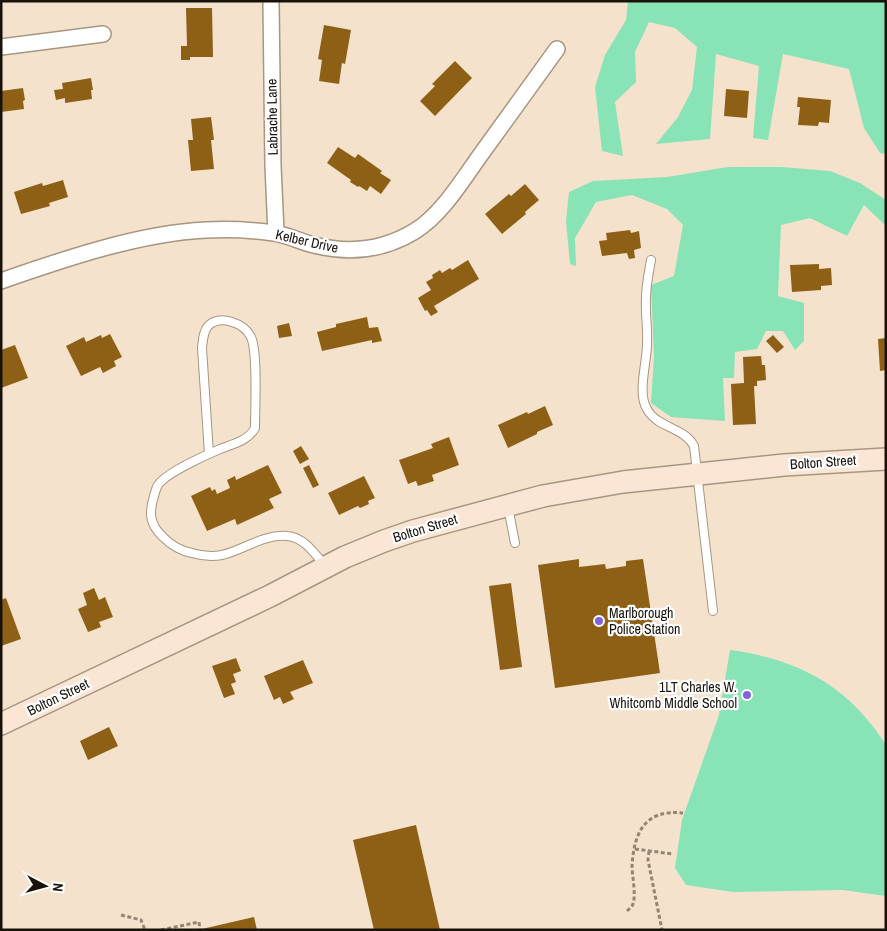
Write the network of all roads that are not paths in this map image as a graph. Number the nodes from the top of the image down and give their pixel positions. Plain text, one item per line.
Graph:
1 (271, 1) edge
2 (103, 34) dead end
3 (1, 47) edge
4 (557, 50) dead end
5 (276, 233) junction
6 (651, 260) dead end
7 (1, 281) edge
8 (209, 454) junction
9 (886, 458) edge
10 (696, 474) junction
11 (507, 505) junction
12 (515, 543) dead end
13 (326, 567) junction
14 (713, 611) dead end
15 (1, 724) edge

1 - 5 street, Labrache Lane
2 - 3 street
4 - 5 street, Kelber Drive
5 - 7 street, Kelber Drive
6 - 10 lane
8 - 8 lane
8 - 13 lane
9 - 10 main road, Bolton Street
10 - 11 main road, Bolton Street
10 - 14 lane
11 - 12 lane
11 - 13 main road, Bolton Street
13 - 15 main road, Bolton Street

